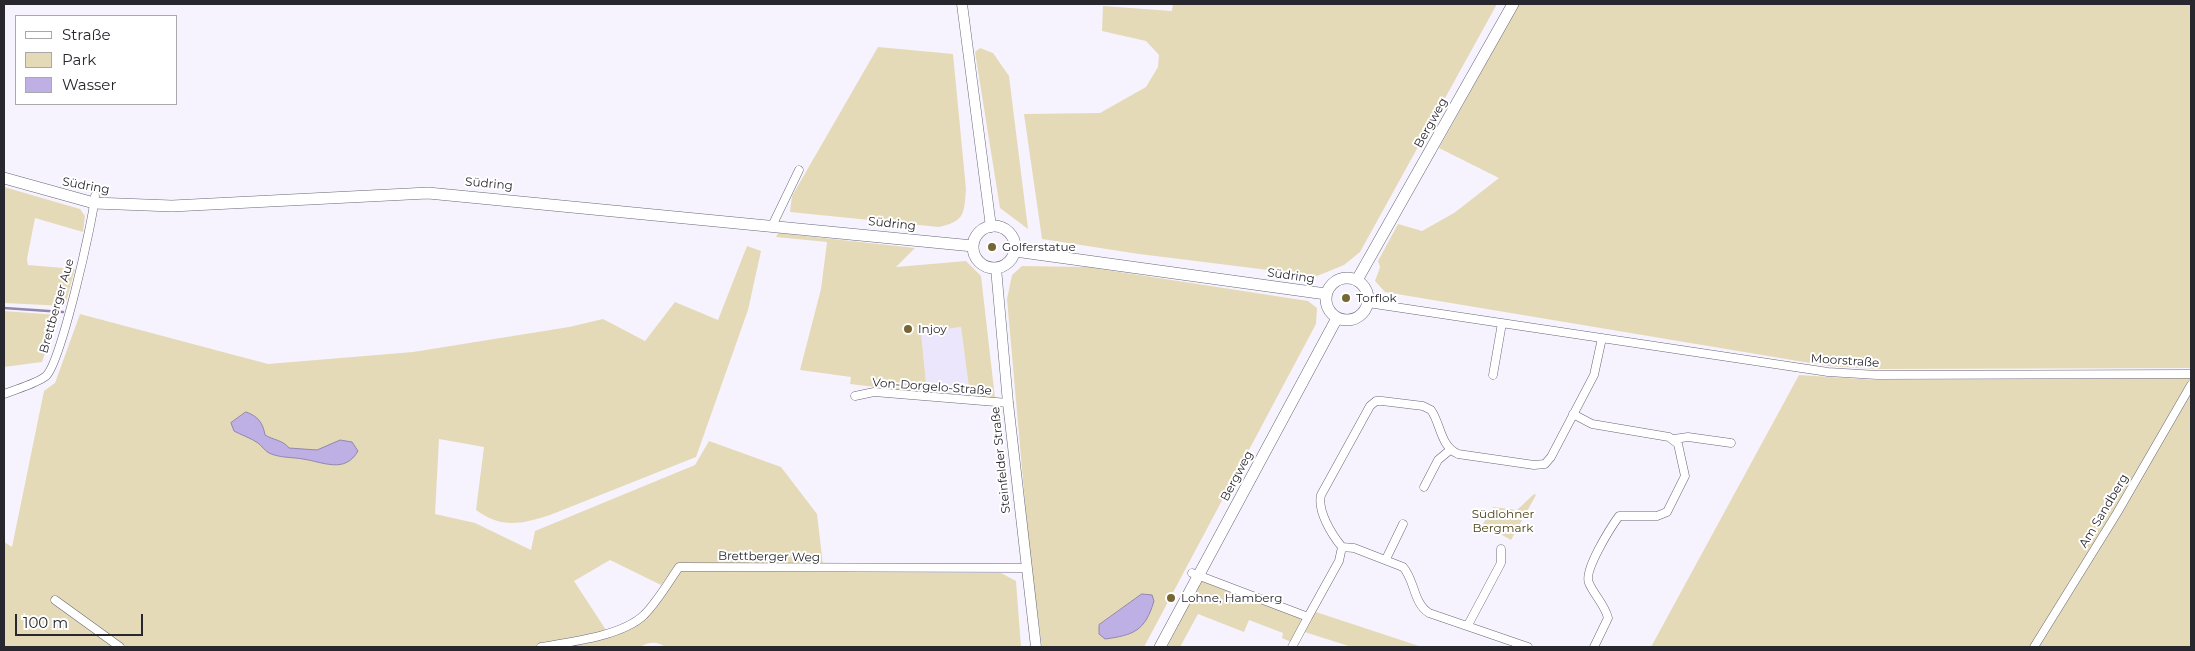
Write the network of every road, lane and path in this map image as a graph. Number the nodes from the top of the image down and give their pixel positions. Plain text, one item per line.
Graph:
1 (962, 4) edge
2 (1513, 4) edge
3 (798, 170) dead end
4 (4, 178) edge
5 (94, 199) junction
6 (772, 226) junction
7 (991, 227) junction
8 (973, 246) junction
9 (1015, 251) junction
10 (996, 268) junction
11 (1357, 280) junction
12 (1326, 294) junction
13 (1368, 303) junction
14 (1337, 318) junction
15 (1502, 323) junction
16 (1602, 338) junction
17 (2191, 374) edge
18 (1493, 375) dead end
19 (2191, 384) edge
20 (4, 394) edge
21 (855, 396) dead end
22 (1008, 402) junction
23 (1573, 414) junction
24 (1674, 439) junction
25 (1731, 443) dead end
26 (1450, 450) junction
27 (1424, 487) dead end
28 (1403, 524) dead end
29 (1342, 547) junction
30 (1501, 549) dead end
31 (1386, 559) junction
32 (1027, 568) junction
33 (1195, 574) junction
34 (55, 600) dead end
35 (1308, 617) junction
36 (1468, 625) junction
37 (120, 647) edge
38 (541, 647) edge
39 (1036, 647) edge
40 (1160, 647) edge
41 (1292, 647) edge
42 (1528, 647) edge
43 (1594, 647) edge
44 (2034, 647) edge

1 - 7 street
2 - 11 main road, Bergweg
3 - 6 street
4 - 5 main road, Südring
5 - 6 main road, Südring
5 - 20 street, Brettberger Aue
6 - 8 main road, Südring
7 - 8 main road
7 - 9 main road
8 - 10 main road
9 - 10 main road
9 - 12 main road, Südring
10 - 22 street, Steinfelder Straße
11 - 12 main road
11 - 13 main road
12 - 14 main road
13 - 14 main road
13 - 15 street, Moorstraße
14 - 33 main road, Bergweg
15 - 16 street, Moorstraße
15 - 18 street
16 - 17 street, Moorstraße
16 - 23 street
19 - 44 street, Am Sandberg
21 - 22 street, Von-Dorgelo-Straße
22 - 32 street, Steinfelder Straße
23 - 24 street
23 - 26 street
24 - 25 street
24 - 43 street
26 - 27 street
26 - 29 street
28 - 31 street
29 - 31 street
29 - 35 street
30 - 36 street
31 - 36 street
32 - 38 street, Brettberger Weg
32 - 39 street, Steinfelder Straße
33 - 35 street
33 - 40 main road, Bergweg
34 - 37 street
35 - 41 street
36 - 42 street

